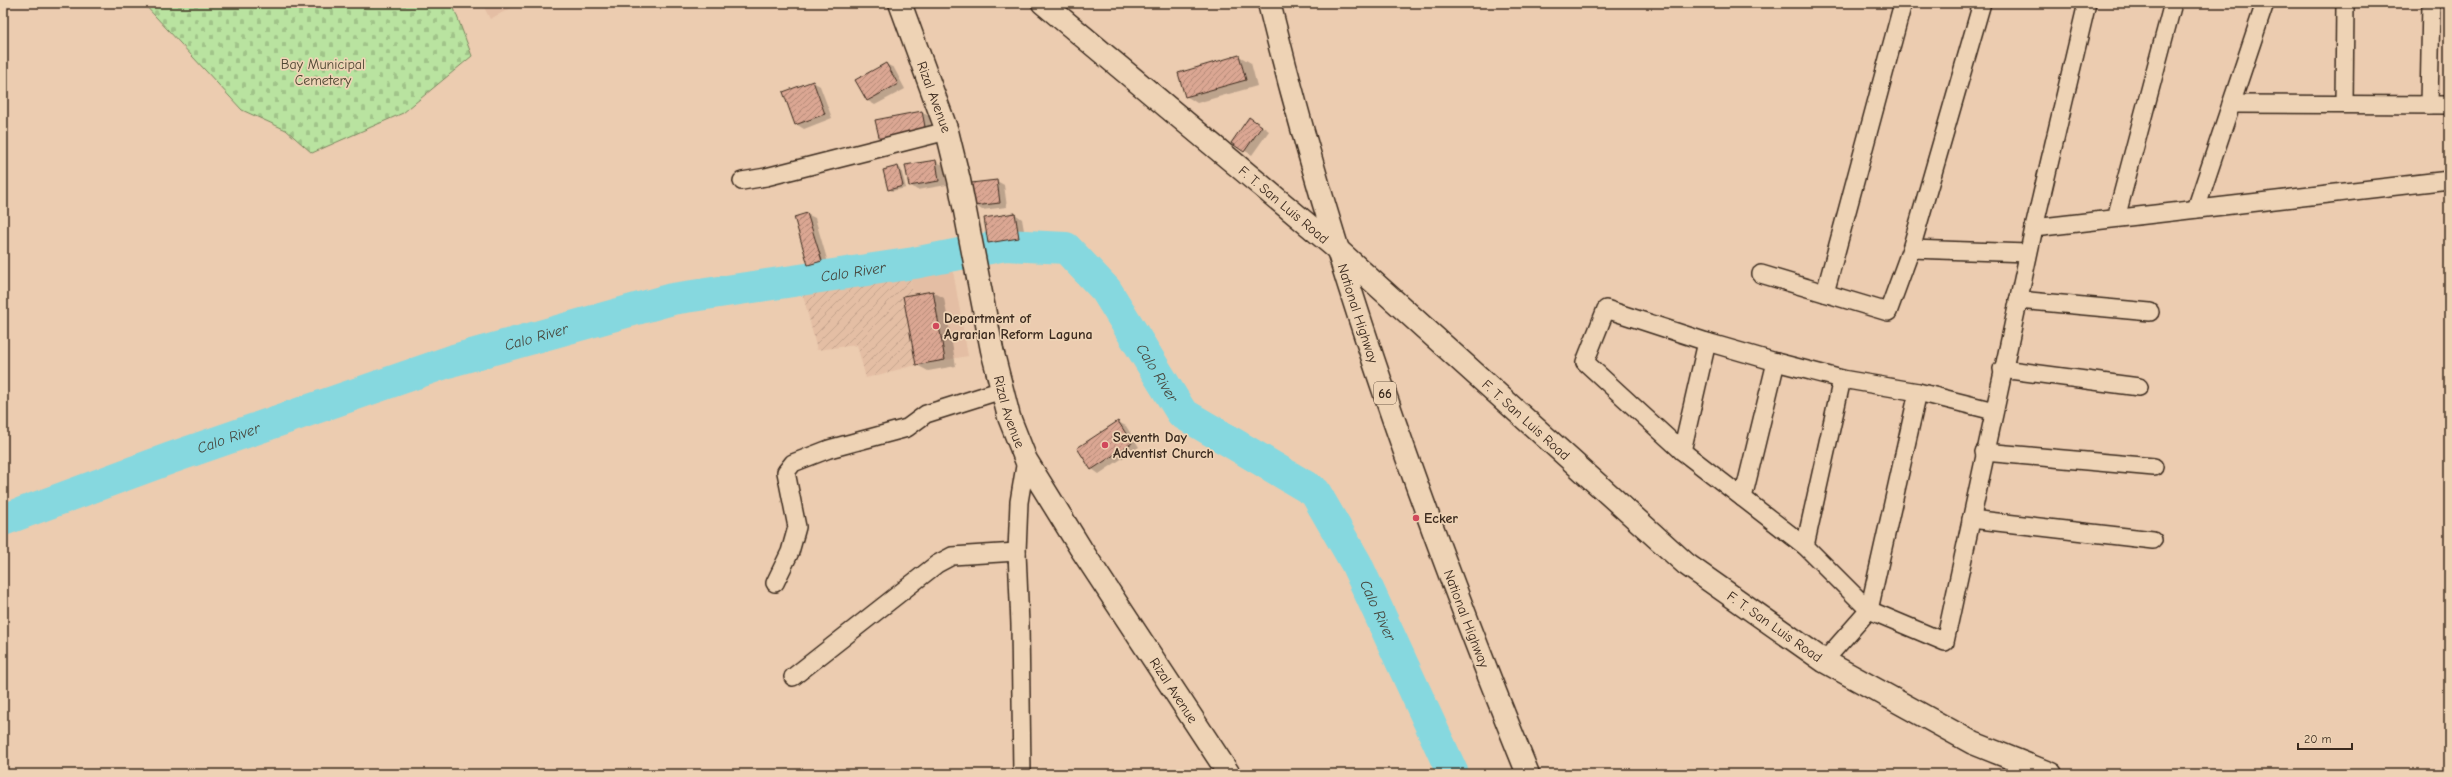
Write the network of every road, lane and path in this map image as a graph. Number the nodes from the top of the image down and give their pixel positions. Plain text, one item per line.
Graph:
1 (900, 3) edge
2 (1043, 3) edge
3 (1269, 3) edge
4 (1903, 3) edge
5 (1982, 3) edge
6 (2088, 3) edge
7 (2174, 3) edge
8 (2265, 3) edge
9 (2345, 3) edge
10 (2431, 3) edge
11 (2232, 104) junction
12 (2344, 104) junction
13 (2429, 105) junction
14 (2449, 105) edge
15 (947, 131) junction
16 (2449, 180) edge
17 (742, 181) dead end
18 (2196, 209) junction
19 (2116, 218) junction
20 (2034, 228) junction
21 (1337, 249) junction
22 (1912, 249) junction
23 (2028, 253) junction
24 (1761, 274) dead end
25 (1825, 293) junction
26 (2018, 300) junction
27 (2150, 312) dead end
28 (1707, 342) junction
29 (1776, 362) junction
30 (2002, 369) junction
31 (1842, 379) junction
32 (2139, 387) dead end
33 (1002, 390) junction
34 (1918, 392) junction
35 (1994, 411) junction
36 (1682, 451) junction
37 (1984, 452) junction
38 (1026, 460) junction
39 (2154, 467) dead end
40 (1743, 498) junction
41 (1971, 519) junction
42 (2153, 540) dead end
43 (1805, 546) junction
44 (1017, 552) junction
45 (775, 583) dead end
46 (1869, 610) junction
47 (1824, 661) junction
48 (793, 677) dead end
49 (1022, 774) edge
50 (1229, 774) edge
51 (1528, 774) edge
52 (2051, 774) edge

1 - 15 main road, Rizal Avenue
2 - 21 main road, F. T. San Luis Road
3 - 21 main road, National Highway / 66
4 - 25 street
5 - 22 street
6 - 20 street
7 - 19 street
8 - 11 street
9 - 12 street
10 - 13 street
11 - 12 street
11 - 18 street
12 - 13 street
13 - 14 street
15 - 17 street
15 - 33 main road, Rizal Avenue
16 - 18 street
18 - 19 street
19 - 20 street
20 - 23 street
21 - 47 main road, F. T. San Luis Road
21 - 51 main road, National Highway / 66
22 - 23 street
22 - 25 street
23 - 26 street
24 - 25 street
26 - 27 street
26 - 30 street
28 - 29 street
28 - 36 street
28 - 36 street
29 - 31 street
29 - 40 street
30 - 32 street
30 - 35 street
31 - 34 street
31 - 43 street
33 - 38 main road, Rizal Avenue
33 - 45 street
34 - 35 street
34 - 46 street
35 - 37 street
36 - 40 street
37 - 39 street
37 - 41 street
38 - 44 street
38 - 50 main road, Rizal Avenue
40 - 43 street
41 - 42 street
41 - 46 street
43 - 46 street
44 - 48 street
44 - 49 street
46 - 47 street
47 - 52 main road, F. T. San Luis Road

